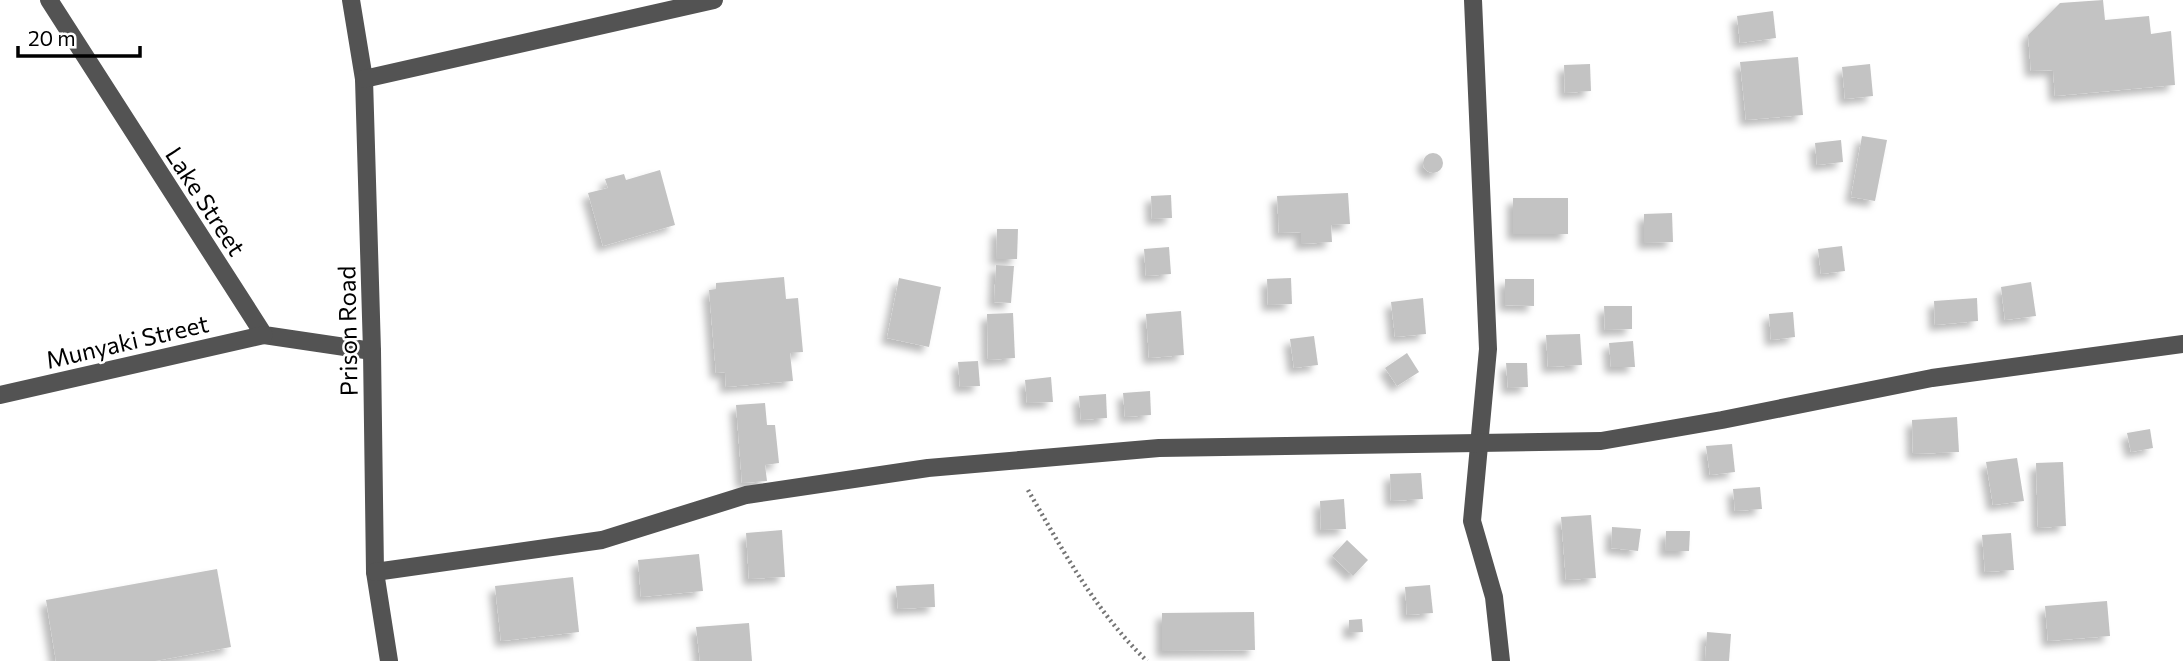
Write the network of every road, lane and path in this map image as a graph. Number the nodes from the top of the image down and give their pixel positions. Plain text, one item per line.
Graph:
1 (49, 0) edge
2 (351, 0) edge
3 (714, 0) edge
4 (1473, 0) edge
5 (364, 79) junction
6 (264, 335) junction
7 (2183, 344) edge
8 (372, 351) junction
9 (0, 395) edge
10 (1478, 441) junction
11 (1012, 461) junction
12 (375, 572) junction
13 (389, 661) edge
14 (1147, 661) edge
15 (1501, 661) edge

1 - 6 street, Lake Street
2 - 5 street, Prison Road
3 - 5 street
4 - 10 street
5 - 8 street, Prison Road
6 - 8 street
6 - 9 street, Munyaki Street
7 - 10 street
8 - 12 street, Prison Road
10 - 11 street
10 - 15 street
11 - 12 street
11 - 14 path
12 - 13 street, Prison Road

